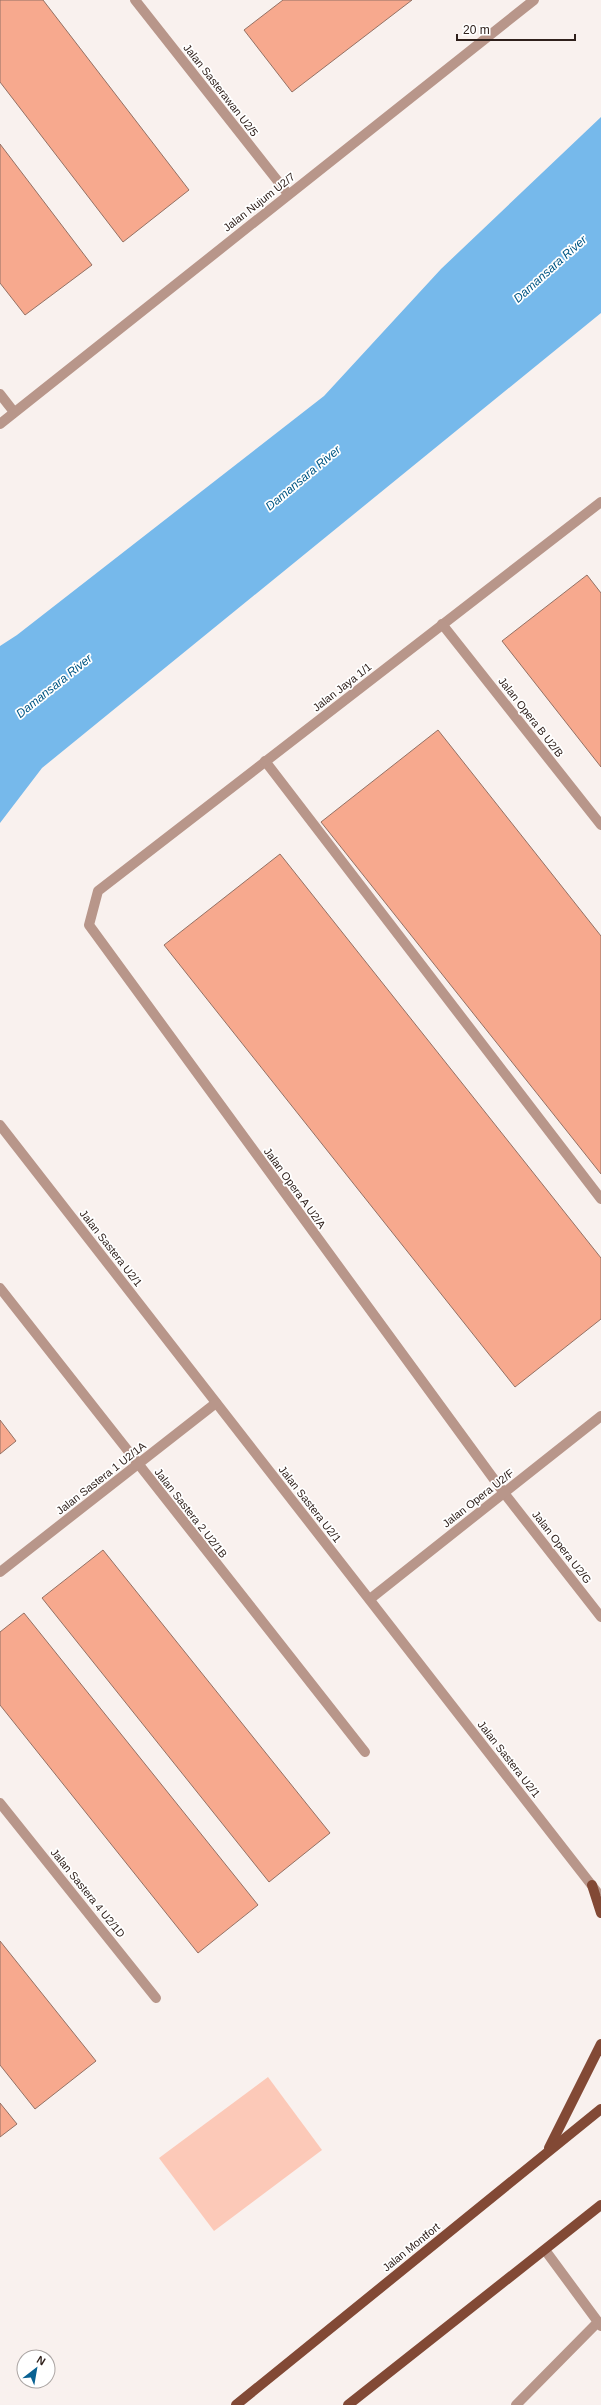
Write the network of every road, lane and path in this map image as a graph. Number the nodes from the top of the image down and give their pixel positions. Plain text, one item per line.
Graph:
1 (135, 0) edge
2 (534, 0) edge
3 (288, 194) junction
4 (0, 394) edge
5 (14, 412) junction
6 (0, 424) edge
7 (601, 502) edge
8 (442, 624) junction
9 (265, 761) junction
10 (601, 825) edge
11 (98, 891) joint
12 (0, 1125) edge
13 (601, 1199) edge
14 (0, 1288) edge
15 (216, 1403) junction
16 (601, 1416) edge
17 (138, 1464) junction
18 (504, 1493) junction
19 (0, 1572) edge
20 (370, 1599) junction
21 (601, 1617) edge
22 (365, 1752) dead end
23 (0, 1803) edge
24 (596, 1887) edge
25 (601, 1897) edge
26 (601, 1913) edge
27 (156, 1998) dead end
28 (601, 2044) edge
29 (601, 2109) edge
30 (547, 2152) junction
31 (601, 2205) edge
32 (545, 2250) junction
33 (599, 2324) edge
34 (236, 2405) edge
35 (348, 2405) edge
36 (516, 2405) edge

1 - 3 street, Jalan Sasterawan U2/5
2 - 3 street, Jalan Nujum U2/7
3 - 5 street, Jalan Nujum U2/7
4 - 5 street
5 - 6 street, Jalan Nujum U2/7
7 - 8 street, Jalan Jaya 1/1
8 - 9 street, Jalan Jaya 1/1
8 - 10 street, Jalan Opera B U2/B
9 - 11 street, Jalan Jaya 1/1
9 - 13 street
11 - 18 street, Jalan Opera A U2/A
12 - 15 street, Jalan Sastera U2/1
14 - 17 street, Jalan Sastera 2 U2/1B
15 - 17 street, Jalan Sastera 1 U2/1A
15 - 20 street, Jalan Sastera U2/1
16 - 18 street, Jalan Opera U2/F
17 - 19 street, Jalan Sastera 1 U2/1A
17 - 22 street, Jalan Sastera 2 U2/1B
18 - 20 street, Jalan Opera U2/F
18 - 21 street, Jalan Opera U2/G
20 - 24 street, Jalan Sastera U2/1
23 - 27 street, Jalan Sastera 4 U2/1D
24 - 25 street, Jalan Sastera U2/1
24 - 26 main road
28 - 30 main road
29 - 30 main road, Jalan Montfort
30 - 34 main road, Jalan Montfort
31 - 32 main road
32 - 33 street
32 - 35 main road
33 - 36 street

